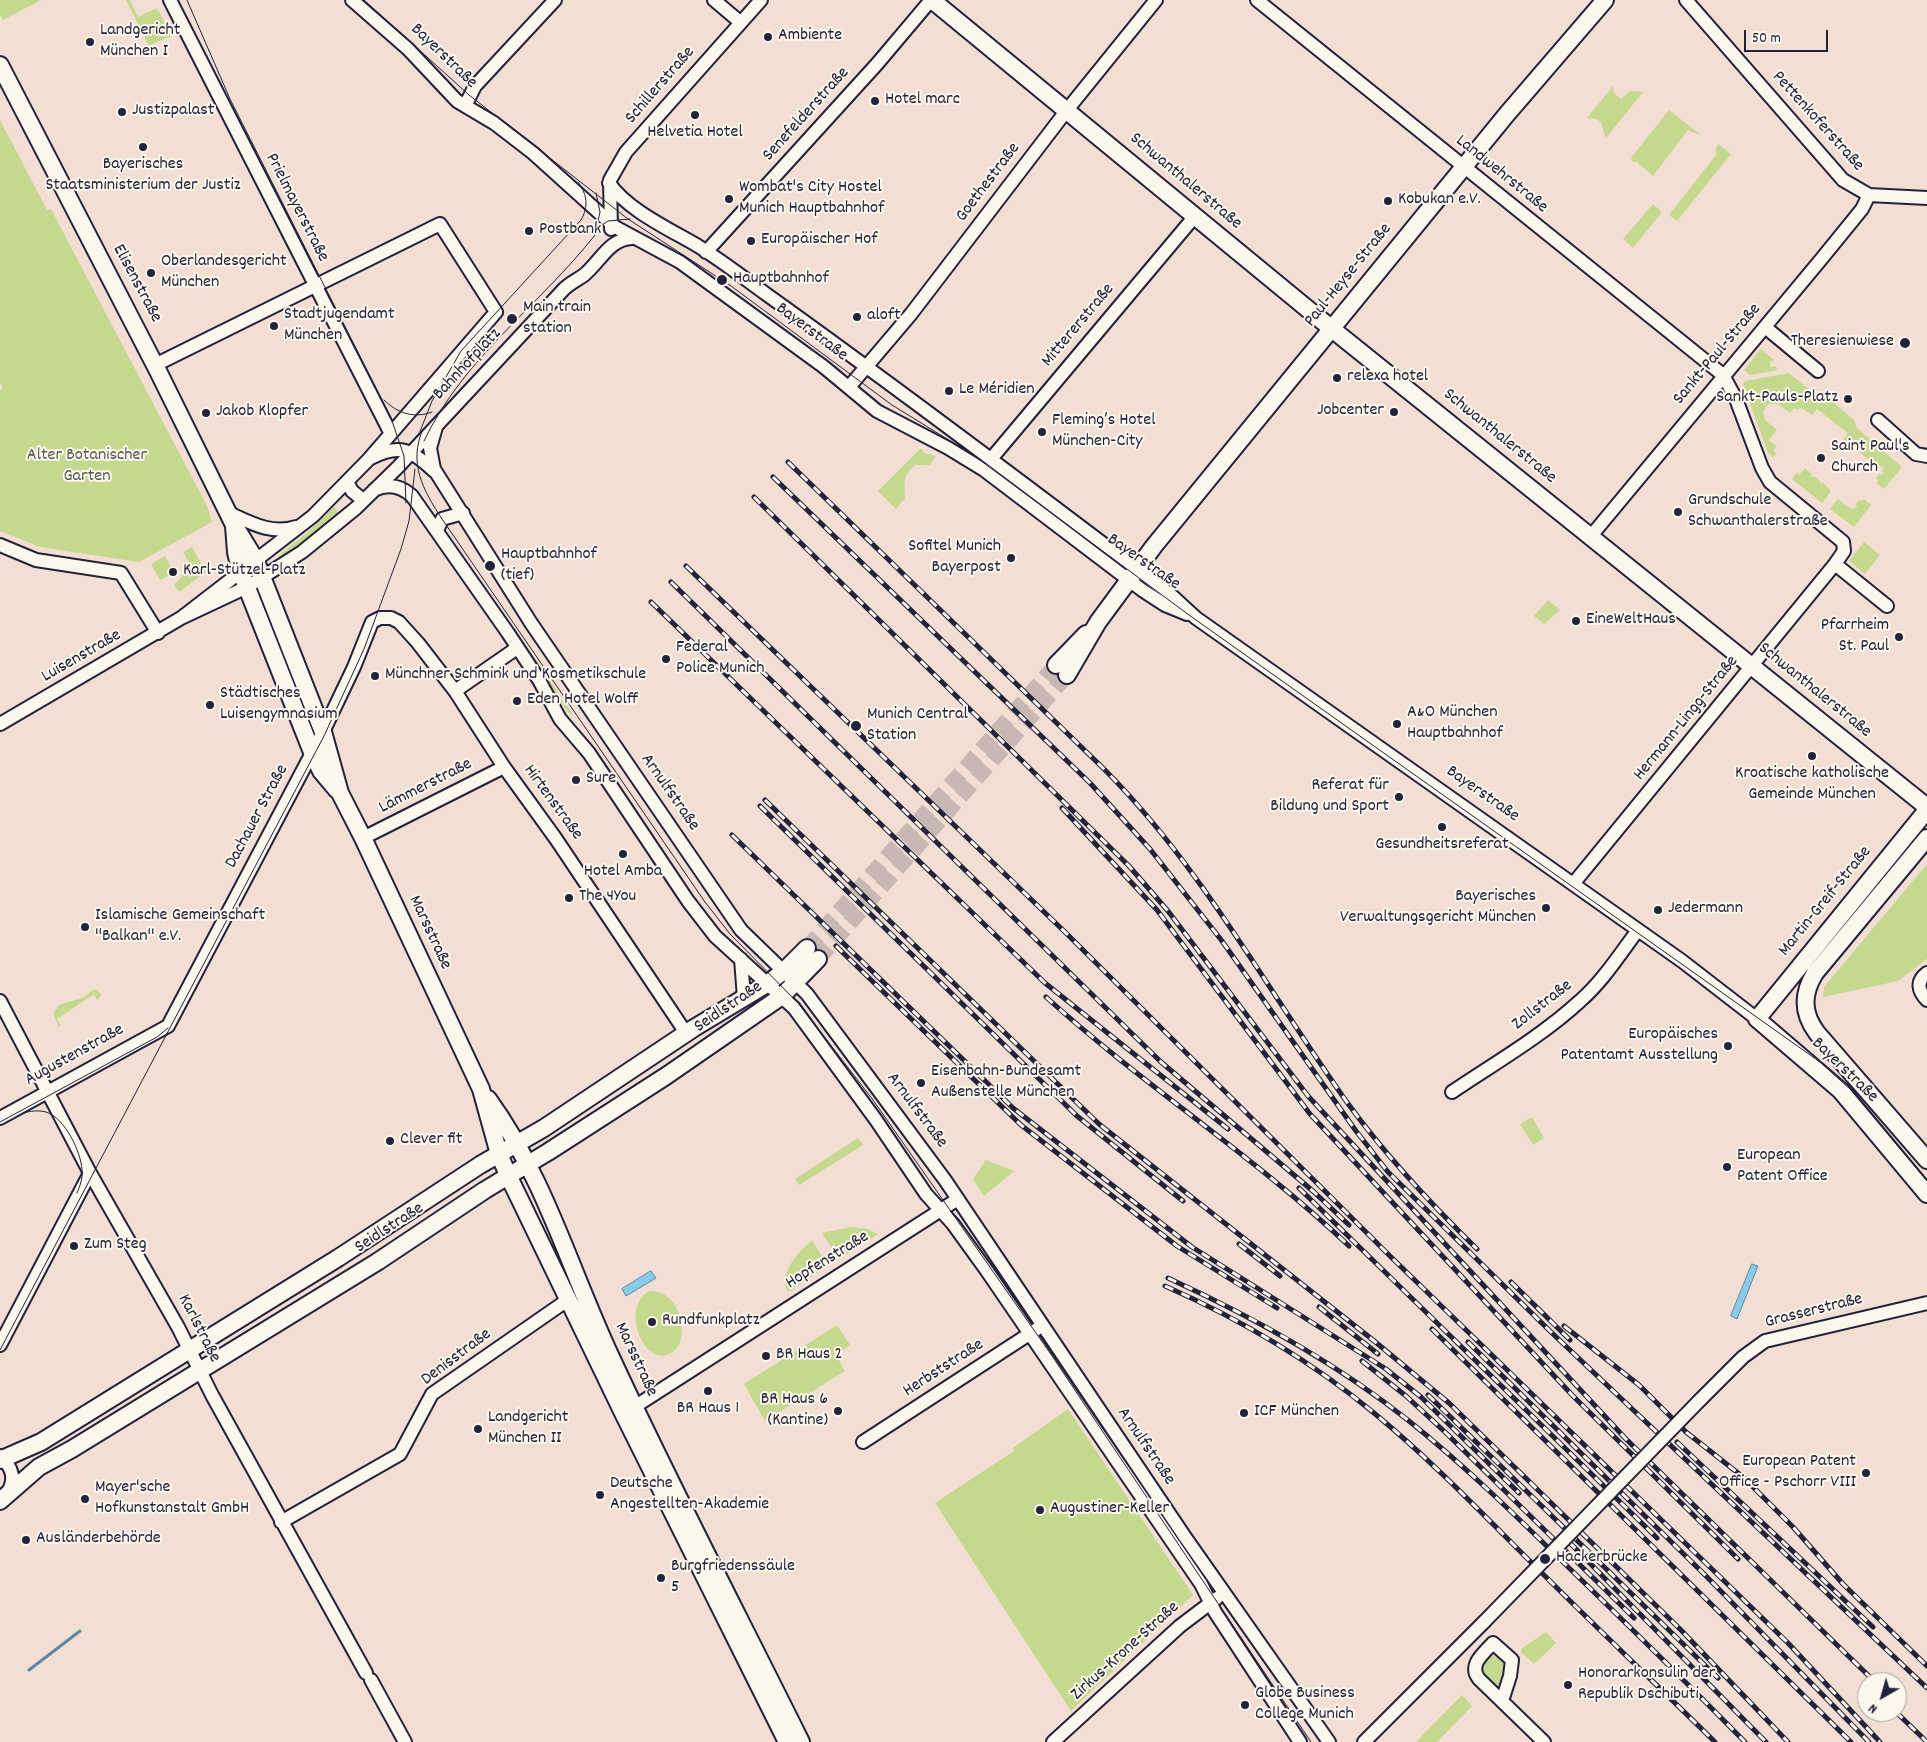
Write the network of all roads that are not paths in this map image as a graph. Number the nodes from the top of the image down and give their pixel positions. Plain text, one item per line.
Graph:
1 (170, 0) edge
2 (352, 0) edge
3 (555, 0) edge
4 (714, 0) edge
5 (761, 0) edge
6 (931, 0) edge
7 (1156, 0) edge
8 (1257, 0) edge
9 (1605, 0) edge
10 (1686, 0) edge
11 (740, 22) junction
12 (0, 66) edge
13 (465, 106) junction
14 (1068, 110) junction
15 (1464, 168) junction
16 (610, 183) junction
17 (1869, 195) junction
18 (1927, 198) edge
19 (1194, 216) junction
20 (611, 224) junction
21 (632, 238) junction
22 (611, 246) junction
23 (706, 252) junction
24 (316, 285) junction
25 (1765, 327) junction
26 (1332, 329) junction
27 (155, 365) junction
28 (866, 367) junction
29 (1818, 371) dead end
30 (1723, 375) junction
31 (849, 387) junction
32 (1878, 420) dead end
33 (436, 427) junction
34 (390, 432) junction
35 (412, 452) junction
36 (1927, 456) edge
37 (369, 459) junction
38 (991, 459) junction
39 (439, 477) junction
40 (347, 482) junction
41 (374, 490) junction
42 (332, 497) junction
43 (363, 500) junction
44 (463, 513) junction
45 (348, 514) junction
46 (231, 518) junction
47 (301, 526) junction
48 (436, 531) junction
49 (1591, 536) junction
50 (0, 545) edge
51 (255, 560) junction
52 (1835, 564) junction
53 (240, 570) junction
54 (1133, 574) junction
55 (262, 577) junction
56 (247, 587) junction
57 (1887, 606) dead end
58 (181, 618) junction
59 (372, 622) joint
60 (158, 633) junction
61 (517, 648) junction
62 (1752, 667) junction
63 (1062, 670) tunnel mouth
64 (455, 691) junction
65 (0, 724) edge
66 (323, 732) junction
67 (312, 752) junction
68 (504, 767) junction
69 (340, 793) junction
70 (1927, 808) edge
71 (364, 838) junction
72 (1927, 838) edge
73 (1574, 884) junction
74 (1638, 930) junction
75 (741, 959) junction
76 (785, 970) junction
77 (1927, 973) edge
78 (797, 982) junction
79 (767, 984) junction
80 (782, 996) junction
81 (744, 998) junction
82 (1927, 1000) edge
83 (0, 1001) edge
84 (1760, 1016) junction
85 (168, 1026) joint
86 (686, 1033) junction
87 (1830, 1048) joint
88 (481, 1089) junction
89 (47, 1092) junction
90 (1452, 1092) dead end
91 (0, 1118) edge
92 (517, 1145) junction
93 (499, 1154) junction
94 (1927, 1160) edge
95 (528, 1164) junction
96 (90, 1173) junction
97 (508, 1175) junction
98 (1927, 1194) edge
99 (958, 1199) junction
100 (940, 1210) junction
101 (569, 1299) junction
102 (1927, 1303) edge
103 (1043, 1324) junction
104 (1030, 1333) junction
105 (0, 1345) edge
106 (190, 1350) junction
107 (199, 1371) junction
108 (629, 1410) junction
109 (863, 1442) dead end
110 (1, 1458) edge
111 (3, 1499) edge
112 (281, 1522) junction
113 (1225, 1592) junction
114 (1211, 1602) junction
115 (749, 1651) junction
116 (1502, 1701) dead end
117 (405, 1742) edge
118 (787, 1742) edge
119 (801, 1742) edge
120 (1053, 1742) edge
121 (1300, 1742) edge
122 (1329, 1742) edge
123 (1364, 1742) edge
124 (1544, 1742) edge

1 - 24 street, Prielmayerstraße
2 - 13 street, Bayerstraße
3 - 13 street
4 - 11 street
5 - 11 street, Schillerstraße
6 - 14 main road, Schwanthalerstraße
6 - 23 street, Senefelderstraße
7 - 14 street, Goethestraße
8 - 15 street, Landwehrstraße
9 - 15 main road, Paul-Heyse-Straße
10 - 17 street, Pettenkoferstraße
11 - 16 street, Schillerstraße
12 - 27 main road, Elisenstraße
13 - 20 street, Bayerstraße
14 - 19 main road, Schwanthalerstraße
14 - 28 street, Goethestraße
15 - 26 main road, Paul-Heyse-Straße
15 - 30 street, Landwehrstraße
16 - 20 street, Schillerstraße
16 - 23 street, Bayerstraße
17 - 18 street, Pettenkoferstraße
17 - 25 street, Sankt-Paul-Straße
19 - 26 main road, Schwanthalerstraße
19 - 38 street, Mittererstraße
20 - 21 street, Bayerstraße
20 - 22 street
21 - 22 street, Bahnhofplatz
21 - 31 street, Bayerstraße
22 - 33 street, Bahnhofplatz
23 - 28 street, Bayerstraße
24 - 27 street
24 - 34 street, Prielmayerstraße
24 - 34 street, Bahnhofplatz
25 - 29 street
25 - 30 street, Sankt-Paul-Straße
26 - 49 main road, Schwanthalerstraße
26 - 54 main road, Paul-Heyse-Straße
27 - 46 main road, Elisenstraße
28 - 31 street, Goethestraße
28 - 38 street, Bayerstraße
30 - 49 street, Sankt-Paul-Straße
30 - 52 street, Hermann-Lingg-Straße
31 - 54 street, Bayerstraße
32 - 36 street
33 - 35 street, Bahnhofplatz
33 - 39 street, Arnulfstraße
34 - 37 street, Bahnhofplatz
35 - 37 street
35 - 39 street, Arnulfstraße
35 - 41 street, Bahnhofplatz
37 - 40 street, Luisenstraße
38 - 54 street, Bayerstraße
39 - 44 street, Arnulfstraße
40 - 42 street, Luisenstraße
40 - 43 street
41 - 43 street, Luisenstraße
41 - 48 street, Arnulfstraße
42 - 45 street
42 - 47 street, Luisenstraße
43 - 45 street, Luisenstraße
44 - 48 street
44 - 76 street, Arnulfstraße
45 - 55 street, Luisenstraße
46 - 47 street
46 - 51 main road, Elisenstraße
46 - 53 main road, Elisenstraße
47 - 51 street, Luisenstraße
48 - 61 street, Arnulfstraße
49 - 62 main road, Schwanthalerstraße
50 - 60 street
51 - 53 street, Luisenstraße
51 - 55 main road, Elisenstraße
52 - 57 street
52 - 62 street, Hermann-Lingg-Straße
53 - 56 main road, Elisenstraße
53 - 58 street, Luisenstraße
54 - 63 main road, Paul-Heyse-Straße
54 - 73 street, Bayerstraße
55 - 56 street, Luisenstraße
55 - 66 main road, Elisenstraße
56 - 58 street, Luisenstraße
56 - 67 main road, Elisenstraße
58 - 60 street, Luisenstraße
59 - 64 street, Hirtenstraße
59 - 66 street, Dachauer Straße
60 - 65 street, Luisenstraße
61 - 64 street
61 - 75 street, Arnulfstraße
62 - 70 main road, Schwanthalerstraße
62 - 73 street, Hermann-Lingg-Straße
64 - 68 street, Hirtenstraße
66 - 67 street, Dachauer Straße
66 - 69 main road, Marsstraße
67 - 69 main road, Marsstraße
67 - 85 street, Dachauer Straße
68 - 71 street, Lämmerstraße
68 - 86 street, Hirtenstraße
69 - 71 main road, Marsstraße
70 - 84 main road, Martin-Greif-Straße
71 - 88 main road, Marsstraße
72 - 87 main road, Martin-Greif-Straße
73 - 74 street, Bayerstraße
74 - 84 street, Bayerstraße
74 - 90 street, Zollstraße
75 - 79 street, Arnulfstraße
75 - 81 street, Seidlstraße
76 - 78 street, Arnulfstraße
76 - 78 main road, Seidlstraße
76 - 79 main road, Seidlstraße
77 - 82 street
78 - 80 main road, Seidlstraße
78 - 99 street, Arnulfstraße
79 - 80 street, Arnulfstraße
79 - 81 main road, Seidlstraße
80 - 95 main road, Seidlstraße
80 - 100 street, Arnulfstraße
81 - 86 main road, Seidlstraße
83 - 89 street, Karlstraße
84 - 98 main road, Bayerstraße
85 - 89 street, Augustenstraße
86 - 92 main road, Seidlstraße
87 - 94 main road, Bayerstraße
88 - 92 main road, Marsstraße
88 - 93 main road, Marsstraße
89 - 91 street, Augustenstraße
89 - 96 street, Karlstraße
92 - 93 main road, Seidlstraße
92 - 95 main road, Marsstraße
93 - 97 main road, Marsstraße
93 - 106 main road, Seidlstraße
95 - 97 main road, Seidlstraße
95 - 108 main road, Marsstraße
96 - 105 street
96 - 106 street, Karlstraße
97 - 101 main road, Marsstraße
97 - 107 main road, Seidlstraße
99 - 100 street, Hopfenstraße
99 - 103 street, Arnulfstraße
100 - 104 street, Arnulfstraße
100 - 108 street, Hopfenstraße
101 - 108 main road, Marsstraße
101 - 112 street, Denisstraße
102 - 123 street, Grasserstraße, bridge
103 - 104 street, Herbststraße
103 - 113 street, Arnulfstraße
104 - 109 street, Herbststraße
104 - 114 street, Arnulfstraße
106 - 107 street, Karlstraße
106 - 110 main road, Seidlstraße
107 - 111 main road, Seidlstraße
107 - 112 street, Karlstraße
108 - 115 main road, Marsstraße
110 - 111 street
112 - 117 street, Karlstraße
113 - 114 street, Zirkus-Krone-Straße
113 - 122 street, Arnulfstraße
114 - 120 street, Zirkus-Krone-Straße
114 - 121 street, Arnulfstraße
115 - 118 main road, Marsstraße
115 - 119 main road, Marsstraße
116 - 124 street

